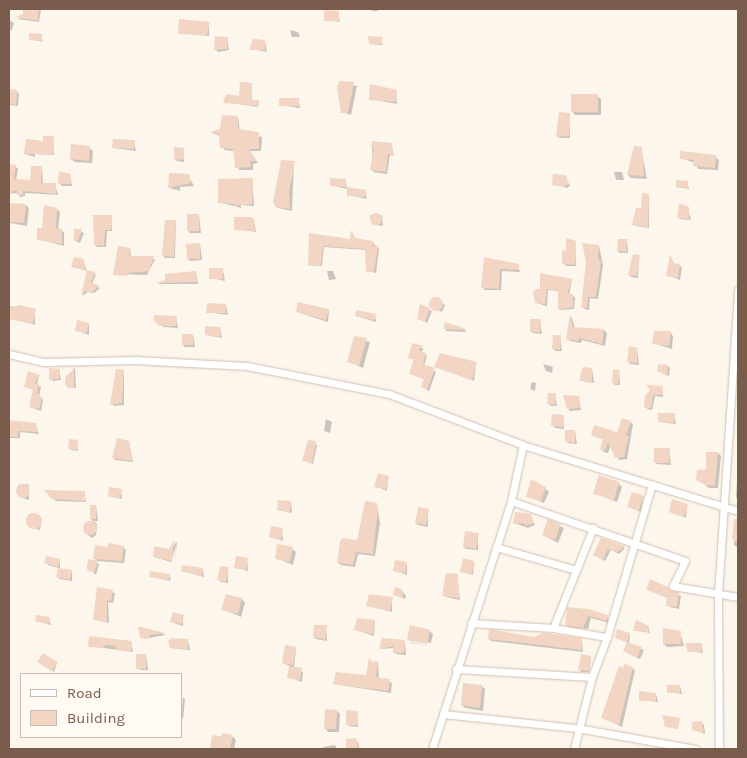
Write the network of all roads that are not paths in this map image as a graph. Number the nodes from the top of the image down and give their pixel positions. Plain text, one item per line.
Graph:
1 (738, 290) edge
2 (9, 354) edge
3 (523, 445) junction
4 (652, 484) junction
5 (511, 500) junction
6 (722, 507) junction
7 (738, 512) edge
8 (593, 528) junction
9 (636, 545) junction
10 (496, 547) junction
11 (576, 570) junction
12 (718, 594) junction
13 (738, 597) edge
14 (472, 623) junction
15 (552, 628) junction
16 (608, 637) junction
17 (456, 669) junction
18 (592, 677) junction
19 (443, 714) junction
20 (577, 728) junction
21 (432, 749) edge
22 (574, 749) edge
23 (695, 749) edge
24 (719, 749) edge

1 - 6 street
2 - 3 street
3 - 4 street
3 - 5 street
4 - 6 street
4 - 9 street
5 - 8 street
5 - 10 street
6 - 7 street
6 - 12 street
8 - 9 street
8 - 11 street
9 - 12 street
9 - 16 street
10 - 11 street
10 - 14 street
11 - 15 street
12 - 13 street
12 - 24 street
14 - 15 street
14 - 17 street
15 - 16 street
16 - 18 street
17 - 18 street
17 - 19 street
18 - 20 street
19 - 20 street
19 - 21 street
20 - 22 street
20 - 23 street

